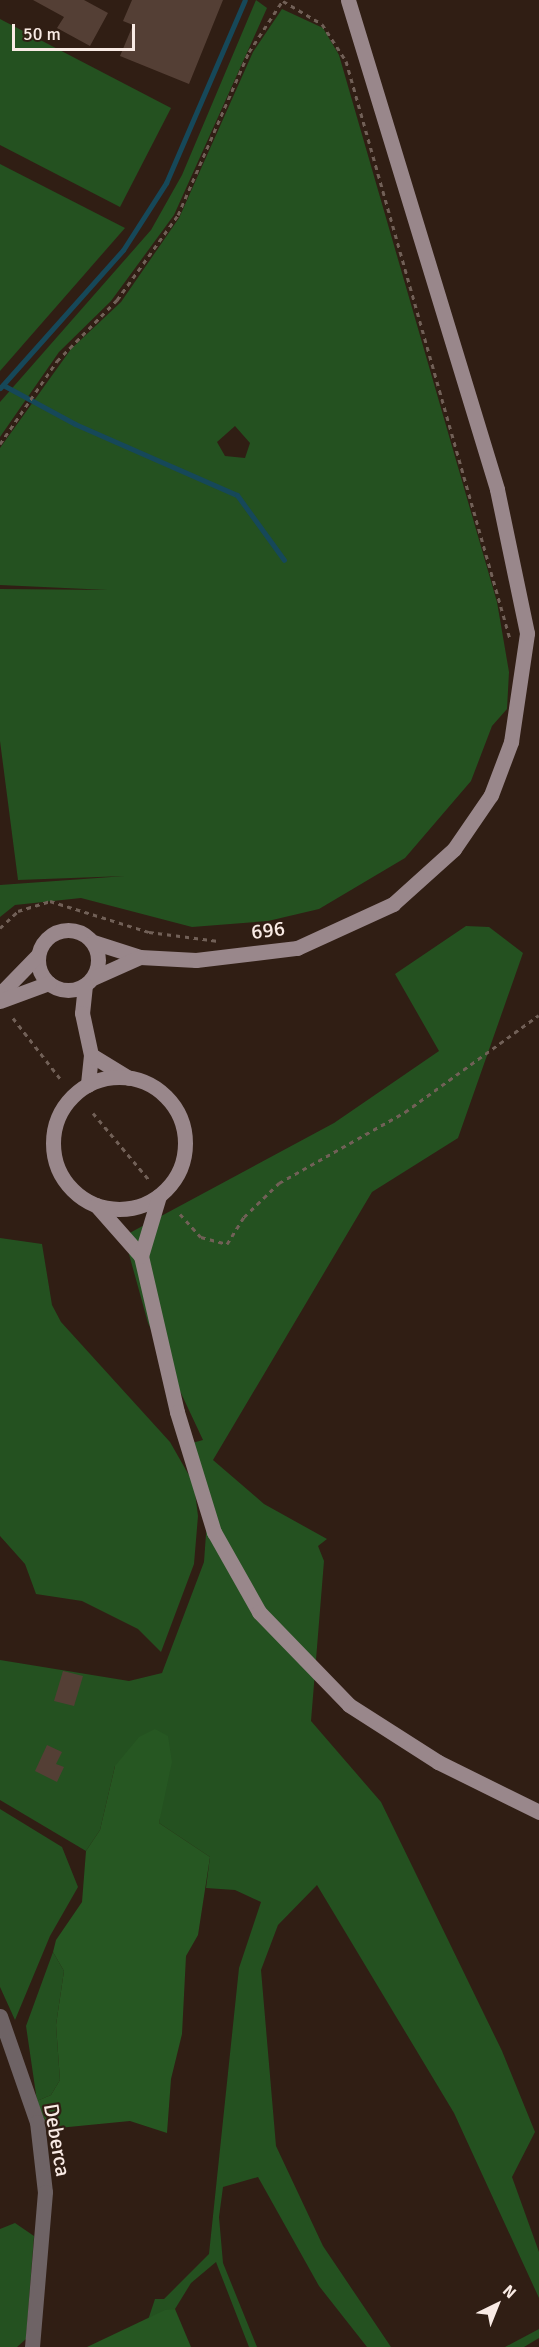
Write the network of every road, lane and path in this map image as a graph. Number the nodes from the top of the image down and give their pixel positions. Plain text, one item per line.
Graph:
1 (283, 0) edge
2 (348, 0) edge
3 (0, 444) edge
4 (510, 651) dead end
5 (0, 928) edge
6 (231, 940) dead end
7 (93, 942) junction
8 (38, 955) junction
9 (140, 957) junction
10 (89, 982) junction
11 (49, 983) junction
12 (67, 990) junction
13 (0, 994) edge
14 (0, 1001) edge
15 (81, 1013) junction
16 (539, 1015) edge
17 (13, 1018) dead end
18 (90, 1054) junction
19 (130, 1078) junction
20 (63, 1081) dead end
21 (88, 1085) junction
22 (93, 1113) dead end
23 (150, 1182) dead end
24 (159, 1196) junction
25 (96, 1205) junction
26 (180, 1214) dead end
27 (141, 1256) junction
28 (539, 1812) edge
29 (0, 2016) edge
30 (28, 2345) edge

1 - 3 path
1 - 4 path
2 - 9 main road, 696 / 696
5 - 6 path
7 - 8 main road, 696 / 696
7 - 9 main road, 696 / 696
7 - 10 main road
8 - 11 main road
8 - 13 main road, 696 / 696
9 - 10 main road, 696 / 696
10 - 12 main road, 696 / 696
10 - 15 main road
11 - 12 main road
11 - 14 main road
12 - 15 main road
15 - 18 main road
16 - 26 path
17 - 20 path
18 - 19 main road
18 - 21 main road
19 - 21 main road
19 - 24 main road
21 - 25 main road
22 - 23 path
24 - 25 main road
24 - 27 main road
25 - 27 main road
27 - 28 main road
29 - 30 street, Deberca

